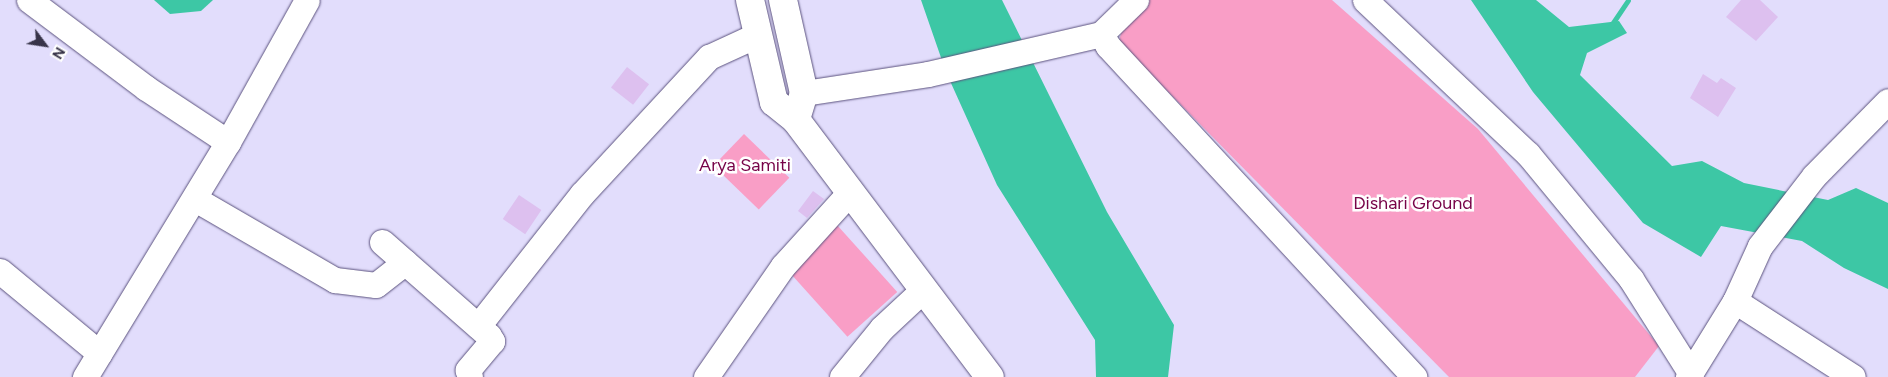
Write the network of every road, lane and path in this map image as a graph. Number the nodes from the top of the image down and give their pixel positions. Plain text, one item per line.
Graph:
1 (29, 0) edge
2 (307, 0) edge
3 (750, 0) edge
4 (783, 0) edge
5 (1365, 0) edge
6 (1128, 3) edge
7 (1101, 34) junction
8 (757, 35) junction
9 (804, 93) junction
10 (1888, 101) edge
11 (796, 120) junction
12 (228, 142) junction
13 (850, 192) junction
14 (195, 199) junction
15 (382, 242) dead end
16 (405, 262) junction
17 (0, 271) edge
18 (924, 289) junction
19 (1735, 300) junction
20 (478, 326) junction
21 (99, 354) junction
22 (1690, 375) edge
23 (85, 377) edge
24 (470, 377) edge
25 (706, 377) edge
26 (842, 377) edge
27 (990, 377) edge
28 (1414, 377) edge
29 (1853, 377) edge

1 - 12 street
2 - 12 street
3 - 8 main road
4 - 9 main road
5 - 22 street
6 - 7 street
7 - 9 street
7 - 28 street
8 - 11 main road
8 - 20 street
9 - 11 main road
10 - 19 street
11 - 13 main road
12 - 14 street
13 - 18 main road
13 - 25 street
14 - 16 street
14 - 21 street
15 - 16 street
16 - 20 street
17 - 21 street
18 - 26 street
18 - 27 main road
19 - 22 street
19 - 29 street
20 - 24 street
21 - 23 street

